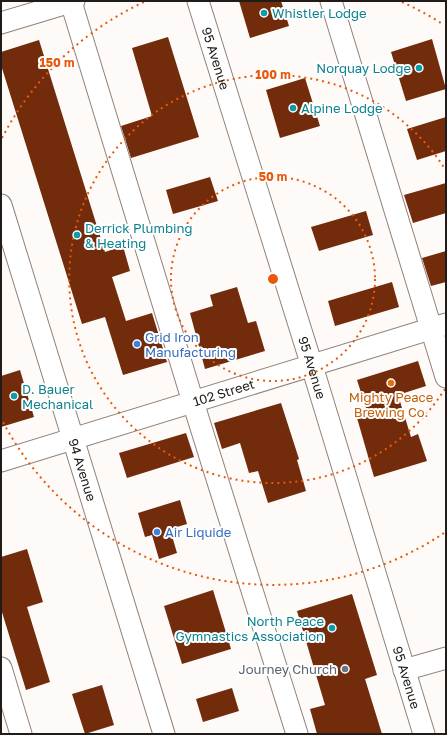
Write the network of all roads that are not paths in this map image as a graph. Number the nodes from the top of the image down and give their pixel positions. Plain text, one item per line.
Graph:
1 (198, 1) edge
2 (331, 1) edge
3 (72, 2) edge
4 (1, 23) edge
5 (1, 205) edge
6 (438, 326) edge
7 (312, 366) junction
8 (446, 377) edge
9 (193, 402) junction
10 (73, 438) junction
11 (1, 461) edge
12 (446, 658) edge
13 (1, 668) edge
14 (404, 670) junction
15 (21, 734) edge
16 (164, 734) edge
17 (297, 734) edge
18 (424, 734) edge

1 - 7 street, 95 Avenue
2 - 6 street
3 - 4 street
3 - 9 street
5 - 10 street, 94 Avenue
6 - 7 street, 102 Street
6 - 8 street
7 - 9 street, 102 Street
7 - 14 street, 95 Avenue
9 - 10 street, 102 Street
9 - 17 street
10 - 11 street, 102 Street
10 - 16 street, 94 Avenue
12 - 14 street
13 - 15 street
14 - 18 street, 95 Avenue

